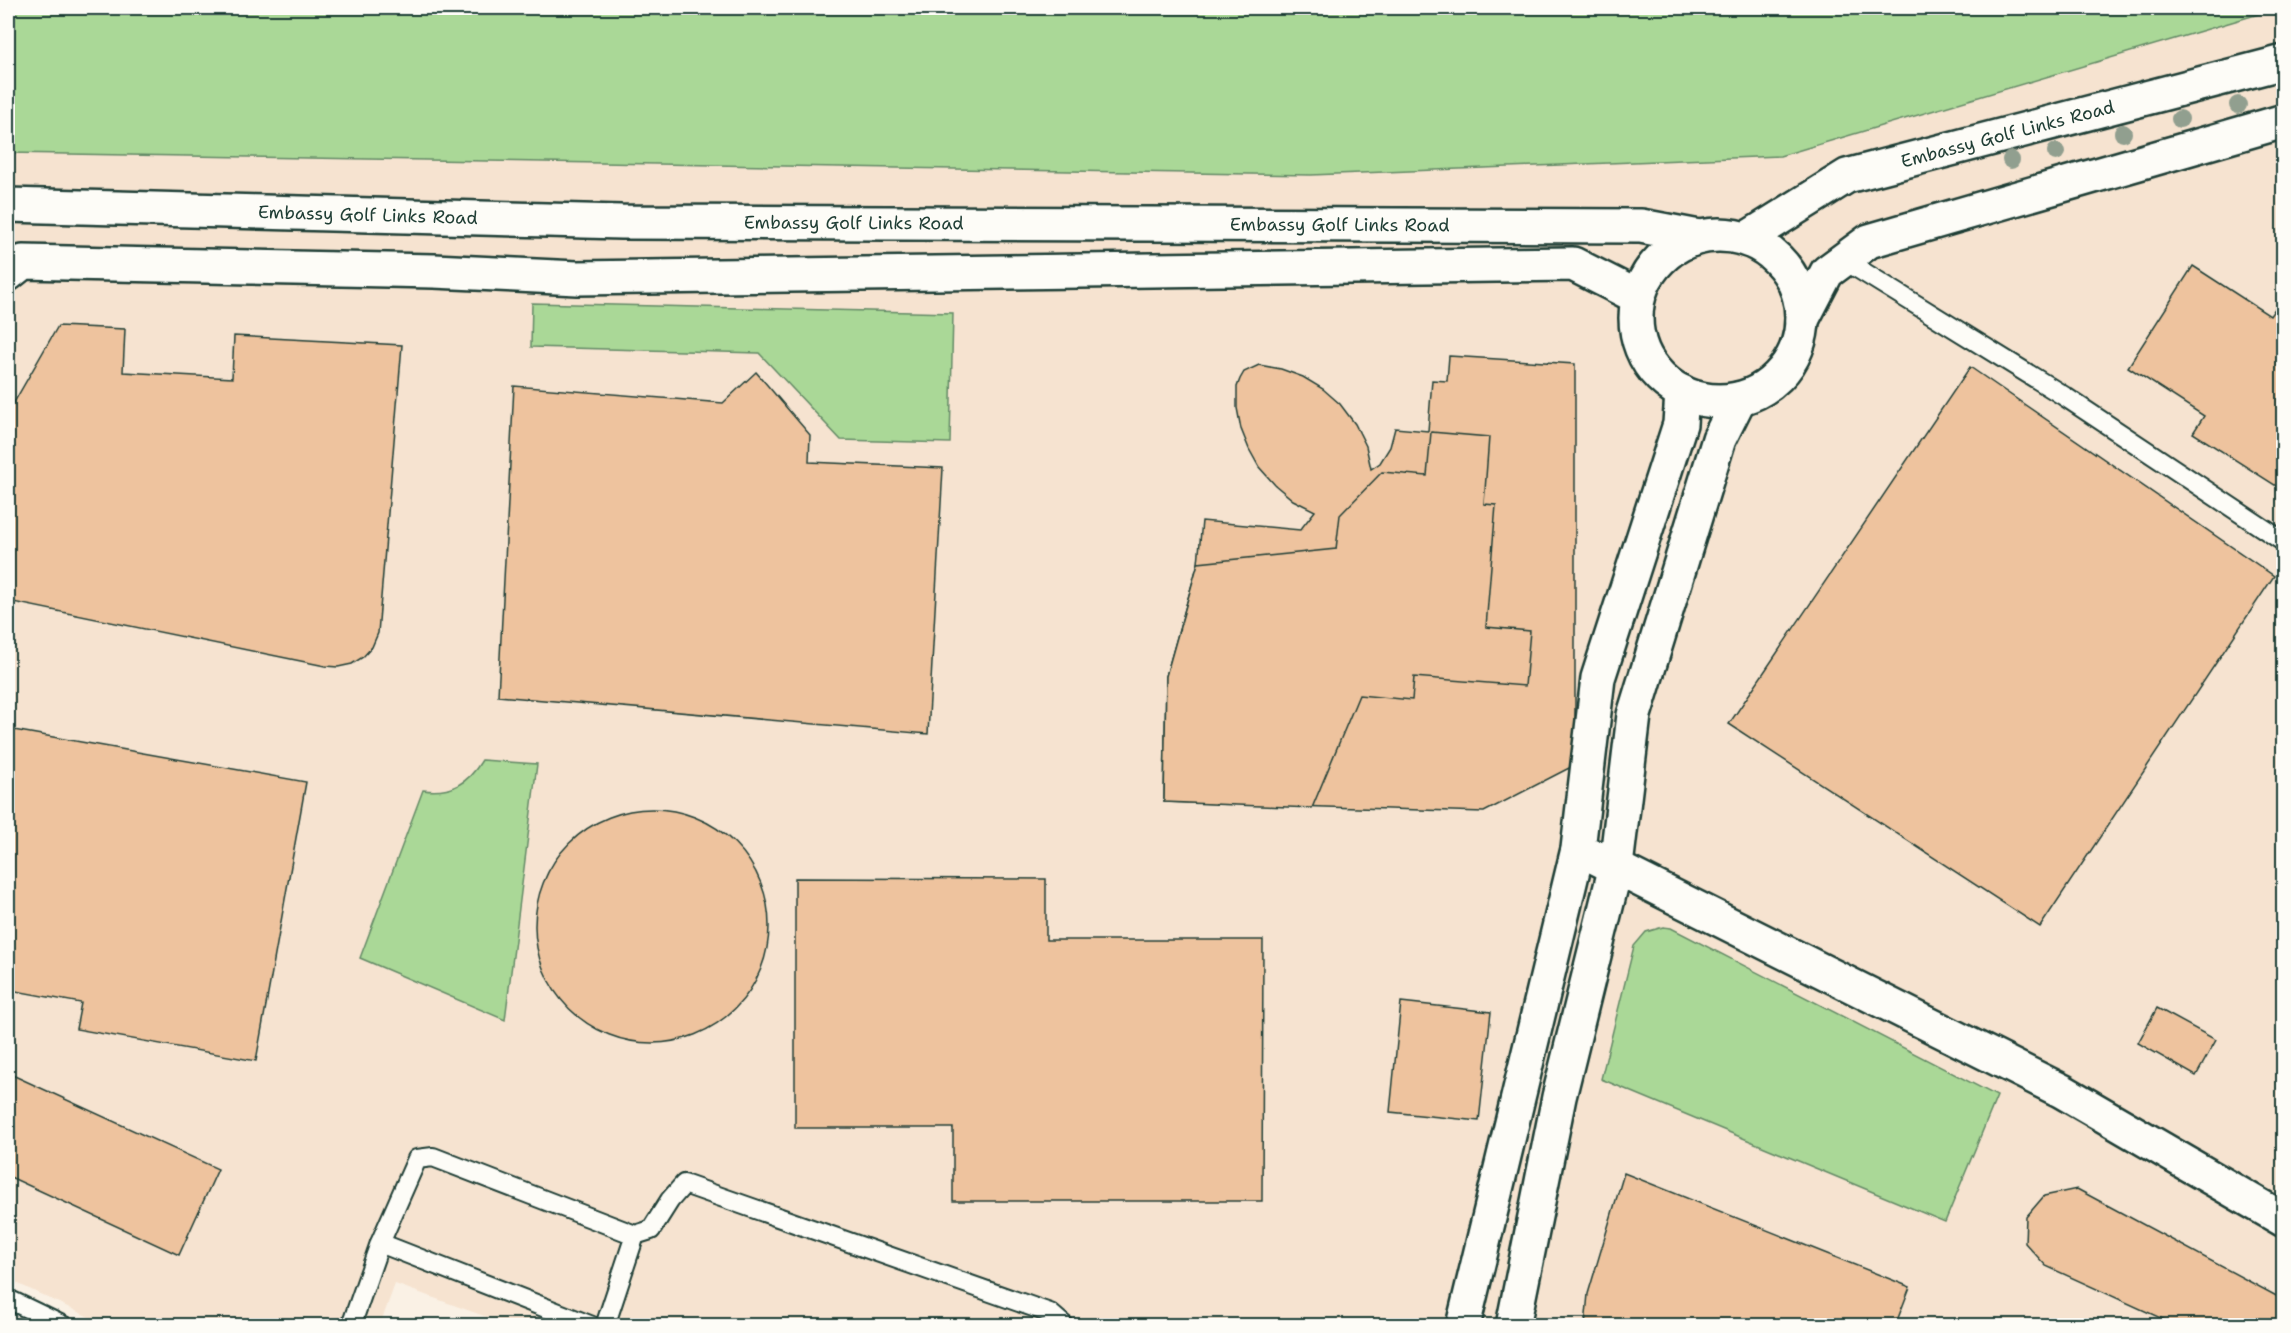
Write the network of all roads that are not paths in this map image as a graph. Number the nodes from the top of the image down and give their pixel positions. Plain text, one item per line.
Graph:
1 (2283, 62) edge
2 (2283, 121) edge
3 (8, 205) edge
4 (1699, 237) junction
5 (1746, 239) junction
6 (1844, 260) junction
7 (8, 274) edge
8 (1638, 297) junction
9 (1802, 320) junction
10 (1682, 392) junction
11 (1739, 399) junction
12 (2283, 542) edge
13 (1578, 849) junction
14 (1616, 866) junction
15 (2283, 1220) edge
16 (636, 1235) junction
17 (380, 1243) junction
18 (8, 1299) edge
19 (64, 1326) edge
20 (351, 1326) edge
21 (592, 1326) edge
22 (605, 1326) edge
23 (1065, 1326) edge
24 (1463, 1326) edge
25 (1513, 1326) edge

1 - 5 street, Embassy Golf Links Road
2 - 6 street
3 - 4 street, Embassy Golf Links Road
4 - 5 street
4 - 8 street
5 - 9 street
6 - 9 street
6 - 12 lane
7 - 8 street
8 - 10 street
9 - 11 street
10 - 11 street
10 - 13 street
11 - 14 street
13 - 14 street
13 - 24 street
14 - 15 street
14 - 25 street
16 - 17 lane
16 - 22 lane
16 - 23 lane
17 - 20 lane
17 - 21 lane
18 - 19 lane

